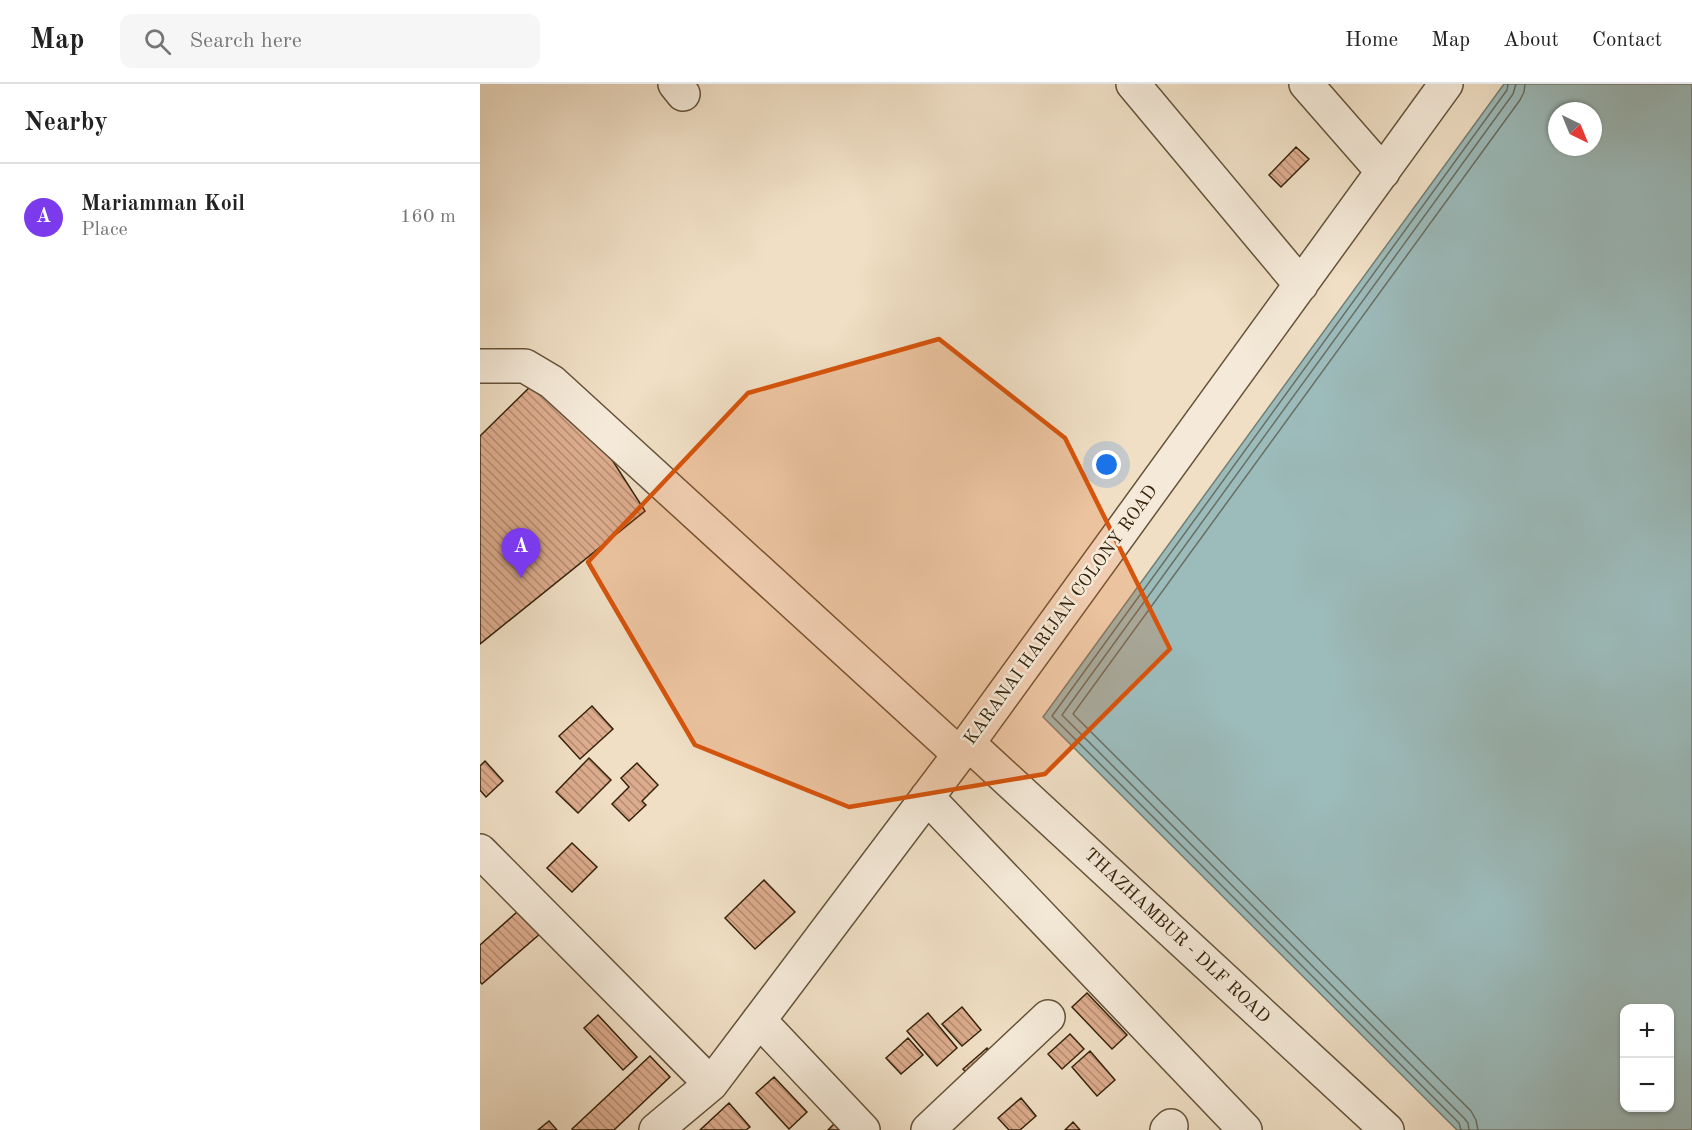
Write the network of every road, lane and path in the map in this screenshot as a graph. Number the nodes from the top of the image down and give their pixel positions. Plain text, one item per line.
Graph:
1 (1133, 84) edge
2 (1306, 84) edge
3 (1446, 84) edge
4 (1383, 172) junction
5 (1301, 285) junction
6 (480, 366) edge
7 (963, 749) junction
8 (927, 797) junction
9 (480, 851) edge
10 (1048, 1017) dead end
11 (759, 1020) junction
12 (711, 1084) junction
13 (656, 1130) edge
14 (863, 1130) edge
15 (928, 1130) edge
16 (1245, 1130) edge
17 (1387, 1130) edge

1 - 5 street
2 - 4 street
3 - 4 street, KARANAI HARIJAN COLONY ROAD
4 - 5 street, KARANAI HARIJAN COLONY ROAD
5 - 7 street, KARANAI HARIJAN COLONY ROAD
6 - 7 street, THAZHAMBUR - DLF ROAD
7 - 8 street, KARANAI HARIJAN COLONY ROAD
7 - 17 street, THAZHAMBUR - DLF ROAD
8 - 11 street, KARANAI HARIJAN COLONY ROAD
8 - 16 street
9 - 12 street
10 - 15 street
11 - 12 street, KARANAI HARIJAN COLONY ROAD
11 - 14 street
12 - 13 street, KARANAI HARIJAN COLONY ROAD

